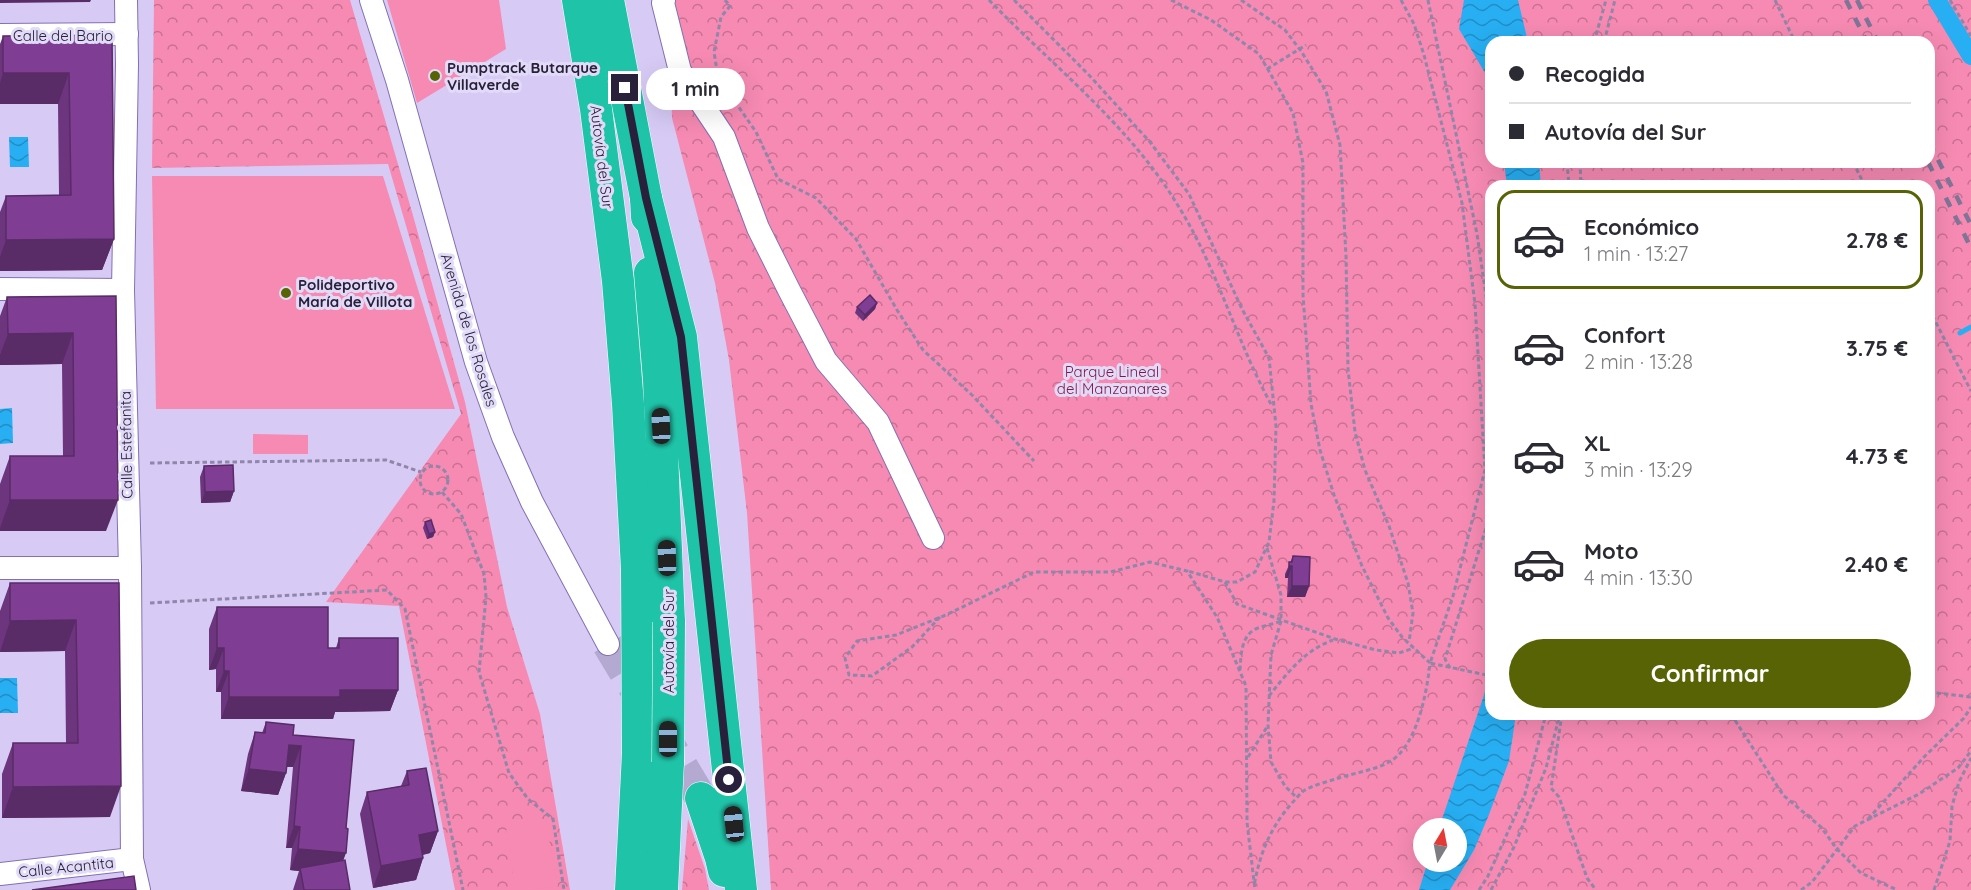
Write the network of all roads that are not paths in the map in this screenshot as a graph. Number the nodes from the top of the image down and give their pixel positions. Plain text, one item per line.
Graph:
1 (126, 0) edge
2 (371, 0) edge
3 (578, 0) edge
4 (608, 0) edge
5 (664, 0) edge
6 (127, 34) junction
7 (0, 35) edge
8 (646, 198) junction
9 (0, 289) edge
10 (123, 290) junction
11 (933, 538) dead end
12 (0, 568) edge
13 (129, 568) junction
14 (608, 644) tunnel mouth
15 (701, 798) tunnel mouth
16 (132, 859) junction
17 (0, 874) edge
18 (138, 890) edge
19 (631, 890) edge
20 (662, 890) edge
21 (728, 890) edge
22 (741, 890) edge

1 - 6 street, Calle Estefanita
2 - 14 street, Avenida de los Rosales
3 - 19 highway, Autovía del Sur
4 - 8 highway, Autovía del Sur
5 - 11 street
6 - 7 street, Calle del Bario
6 - 10 street, Calle Estefanita
8 - 20 highway, Autovía del Sur, bridge
8 - 22 highway
9 - 10 street
10 - 13 street, Calle Estefanita
12 - 13 street
13 - 16 street, Calle Estefanita
15 - 21 highway
16 - 17 street, Calle Acantita
16 - 18 street, Calle Estefanita

